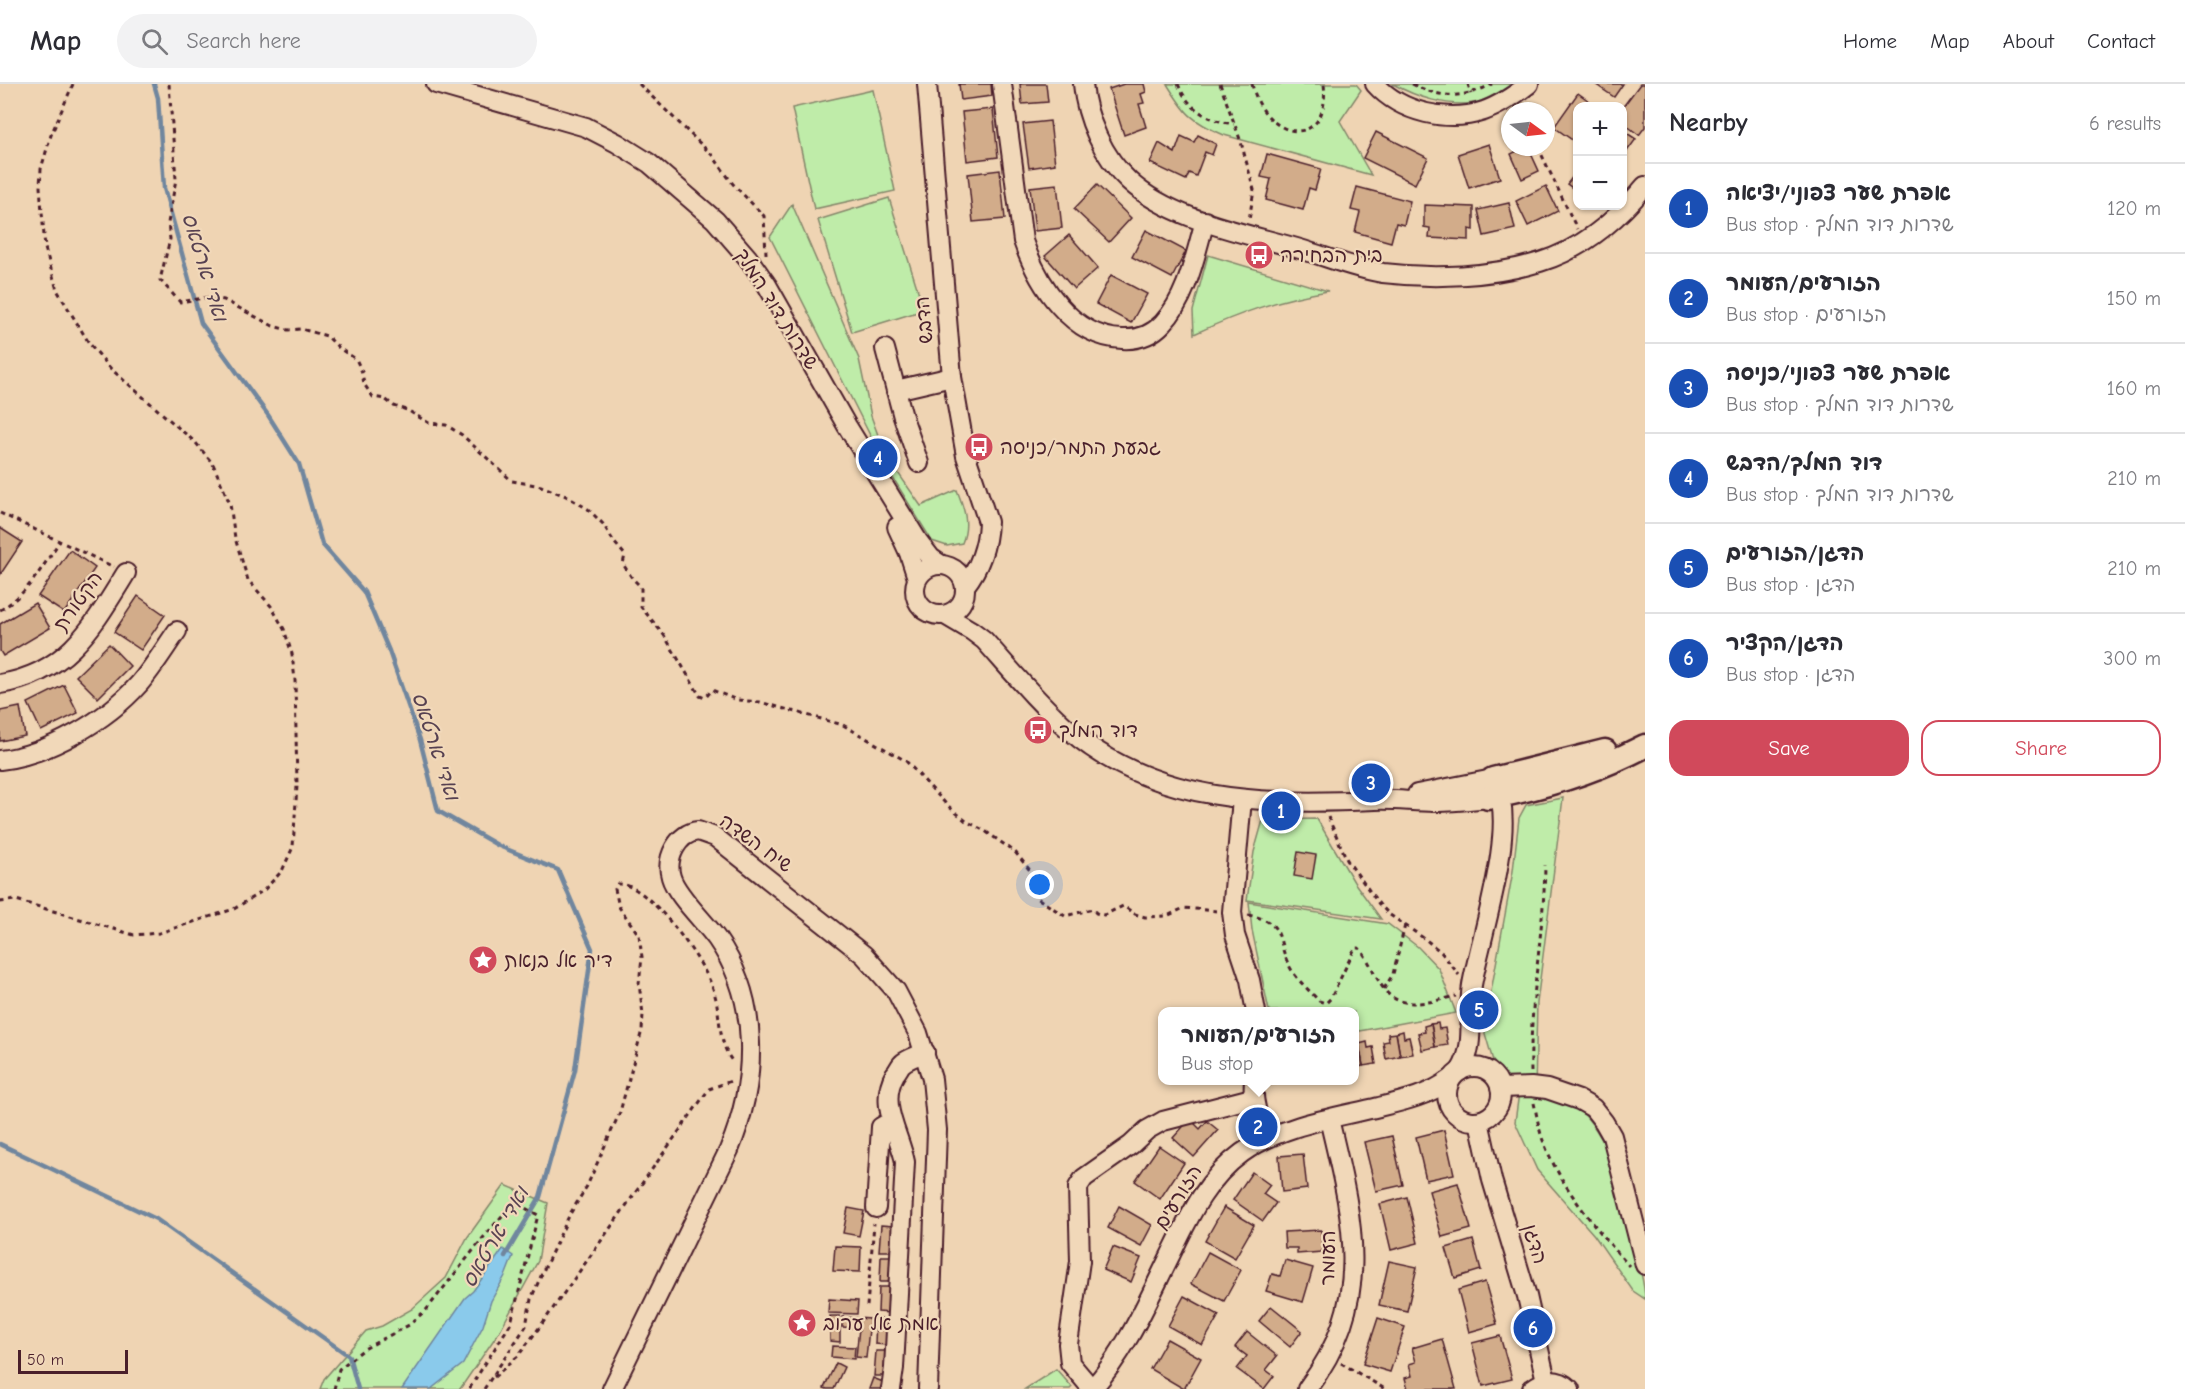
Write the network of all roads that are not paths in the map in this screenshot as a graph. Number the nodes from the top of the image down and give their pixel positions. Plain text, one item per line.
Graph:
1 (436, 84) edge
2 (927, 84) edge
3 (1002, 84) edge
4 (1083, 84) edge
5 (1375, 84) edge
6 (1529, 84) edge
7 (1645, 186) edge
8 (1205, 221) junction
9 (885, 349) dead end
10 (952, 377) junction
11 (896, 390) junction
12 (847, 426) junction
13 (919, 463) dead end
14 (984, 548) junction
15 (945, 565) junction
16 (126, 573) road end
17 (917, 578) junction
18 (965, 590) junction
19 (945, 615) junction
20 (177, 631) dead end
21 (984, 640) junction
22 (0, 684) edge
23 (1645, 744) edge
24 (0, 760) edge
25 (1494, 791) junction
26 (1242, 799) junction
27 (1255, 1007) edge
28 (1470, 1034) junction
29 (925, 1052) junction
30 (1456, 1075) junction
31 (1496, 1081) junction
32 (1253, 1089) edge
33 (1405, 1101) junction
34 (1455, 1115) junction
35 (1329, 1119) junction
36 (891, 1121) junction
37 (1479, 1121) junction
38 (1267, 1138) junction
39 (876, 1208) road end
40 (1645, 1265) edge
41 (1539, 1385) edge
42 (612, 1389) edge
43 (891, 1389) edge
44 (928, 1389) edge
45 (1092, 1389) edge
46 (1306, 1389) edge
47 (1570, 1389) edge

1 - 12 street, שדרות דוד המלך
2 - 10 street, הדבש
3 - 8 street
4 - 8 street
5 - 6 street
7 - 8 street
9 - 11 street
10 - 11 street
10 - 14 street, הדבש
11 - 13 street
12 - 15 street, שדרות דוד המלך
12 - 17 street, שדרות דוד המלך
14 - 15 street
14 - 18 street, הדבש
15 - 17 street
15 - 18 street
16 - 22 street, הקטורת
17 - 19 street
18 - 19 street
18 - 21 street
19 - 21 street
20 - 24 street
21 - 26 street
23 - 25 main road
25 - 26 street
25 - 28 street
26 - 27 street
28 - 30 street
28 - 31 street
29 - 36 street
29 - 42 street, שיח השדה
29 - 44 street, שיח השדה
30 - 31 street
30 - 33 street
30 - 34 street
31 - 37 street
31 - 40 street
32 - 38 street
32 - 45 street
33 - 34 street
33 - 35 street, הזורעים
34 - 37 street
35 - 38 street, הזורעים
35 - 46 street, העומר
36 - 39 street
36 - 43 street
37 - 41 street, הדגן
38 - 45 street, הזורעים
41 - 47 street

